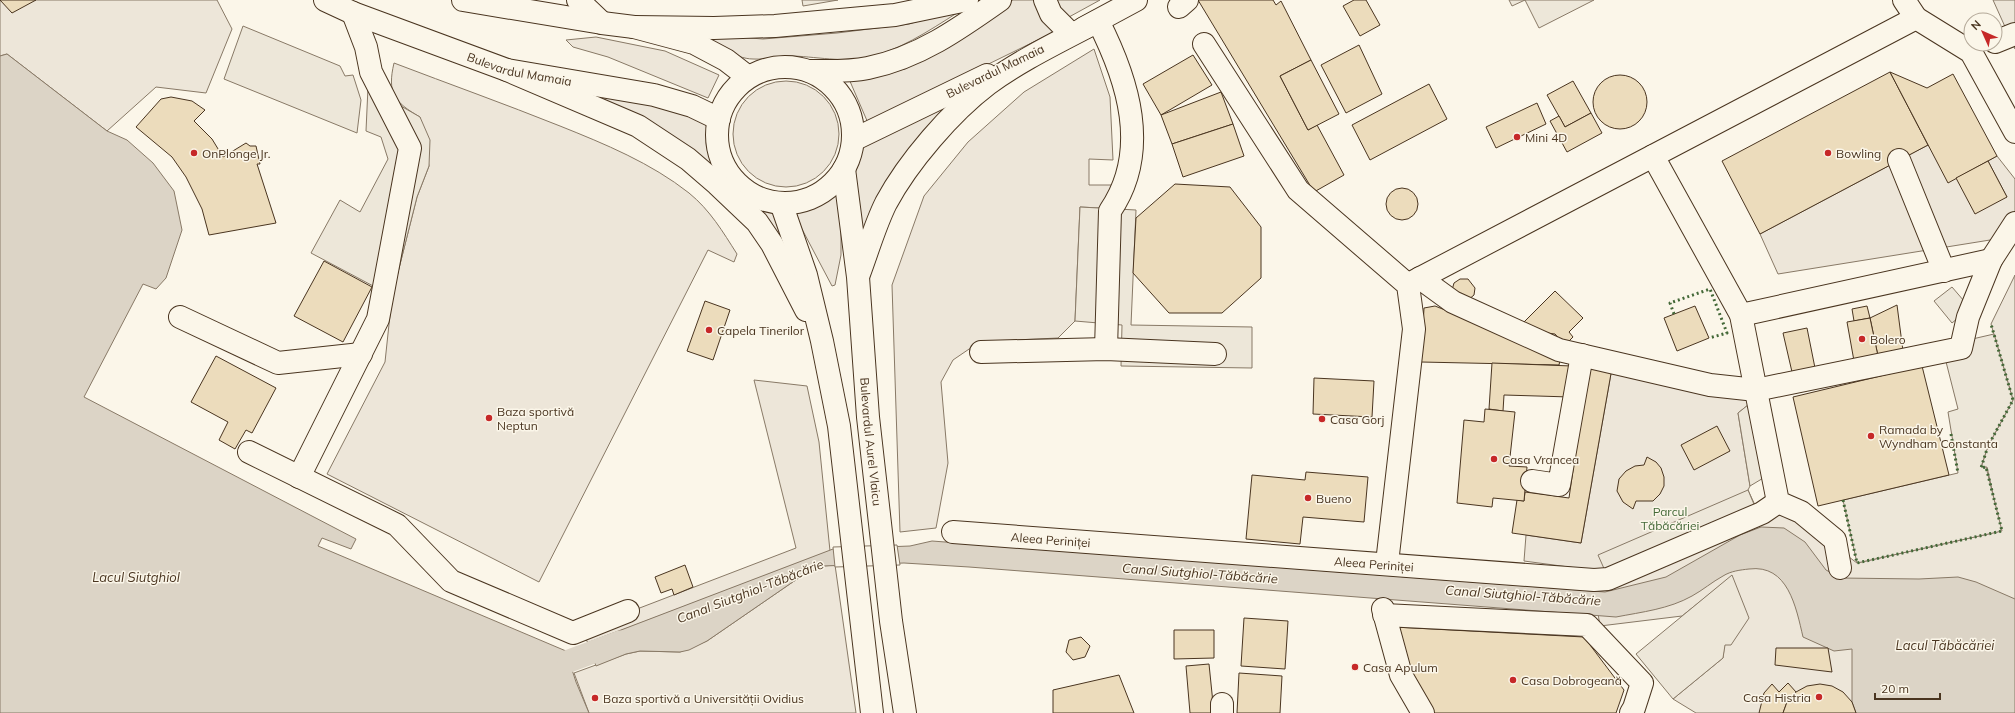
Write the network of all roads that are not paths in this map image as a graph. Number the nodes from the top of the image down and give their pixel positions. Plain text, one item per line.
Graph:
1 (325, 0) edge
2 (463, 0) edge
3 (578, 0) edge
4 (967, 0) edge
5 (1000, 0) edge
6 (1045, 0) edge
7 (1136, 0) edge
8 (1910, 9) edge
9 (353, 13) junction
10 (1098, 21) junction
11 (602, 23) junction
12 (634, 26) junction
13 (1071, 34) junction
14 (2015, 34) edge
15 (1963, 39) edge
16 (2003, 39) edge
17 (1204, 44) dead end
18 (1982, 52) edge
19 (507, 70) junction
20 (810, 72) junction
21 (748, 77) junction
22 (719, 119) junction
23 (2015, 132) edge
24 (853, 140) junction
25 (1653, 156) junction
26 (1899, 160) dead end
27 (844, 169) junction
28 (781, 203) junction
29 (2015, 223) edge
30 (1991, 260) junction
31 (1944, 271) junction
32 (858, 277) junction
33 (1414, 282) junction
34 (1741, 315) junction
35 (180, 317) dead end
36 (822, 341) junction
37 (1106, 349) junction
38 (981, 352) dead end
39 (361, 354) junction
40 (1215, 354) dead end
41 (1582, 355) junction
42 (1756, 390) junction
43 (249, 452) dead end
44 (299, 477) junction
45 (1532, 481) dead end
46 (1778, 502) junction
47 (953, 532) dead end
48 (1388, 563) junction
49 (1840, 568) dead end
50 (628, 611) dead end
51 (872, 713) edge
52 (905, 713) edge
53 (1423, 713) edge
54 (1631, 713) edge

1 - 9 main road, Bulevardul Mamaia
2 - 11 main road
3 - 11 main road
4 - 12 main road
5 - 20 main road
6 - 13 main road
7 - 10 main road, Bulevardul Mamaia
8 - 15 main road
8 - 25 main road
9 - 19 main road, Bulevardul Mamaia
9 - 39 main road
10 - 13 main road, Bulevardul Mamaia
10 - 32 main road
10 - 37 main road
11 - 12 main road
12 - 21 main road
13 - 24 main road, Bulevardul Mamaia
14 - 16 main road
17 - 33 main road
18 - 23 main road
19 - 22 main road, Bulevardul Mamaia
19 - 36 main road
20 - 21 main road
20 - 24 main road
21 - 22 main road
22 - 28 main road
24 - 27 main road
25 - 33 main road
25 - 34 main road
26 - 31 main road
27 - 28 main road
27 - 32 main road, Bulevardul Aurel Vlaicu
28 - 36 main road
29 - 30 main road
30 - 31 main road
30 - 42 main road
31 - 34 main road
32 - 52 main road, Bulevardul Aurel Vlaicu
33 - 41 main road
33 - 48 main road
34 - 42 main road
35 - 39 main road
36 - 51 main road
37 - 38 main road
37 - 40 main road
39 - 44 main road
41 - 42 main road
41 - 45 main road
42 - 46 main road
43 - 44 main road
44 - 50 main road
46 - 48 main road, Aleea Periniței
46 - 49 main road
47 - 48 main road, Aleea Periniței
53 - 54 main road

